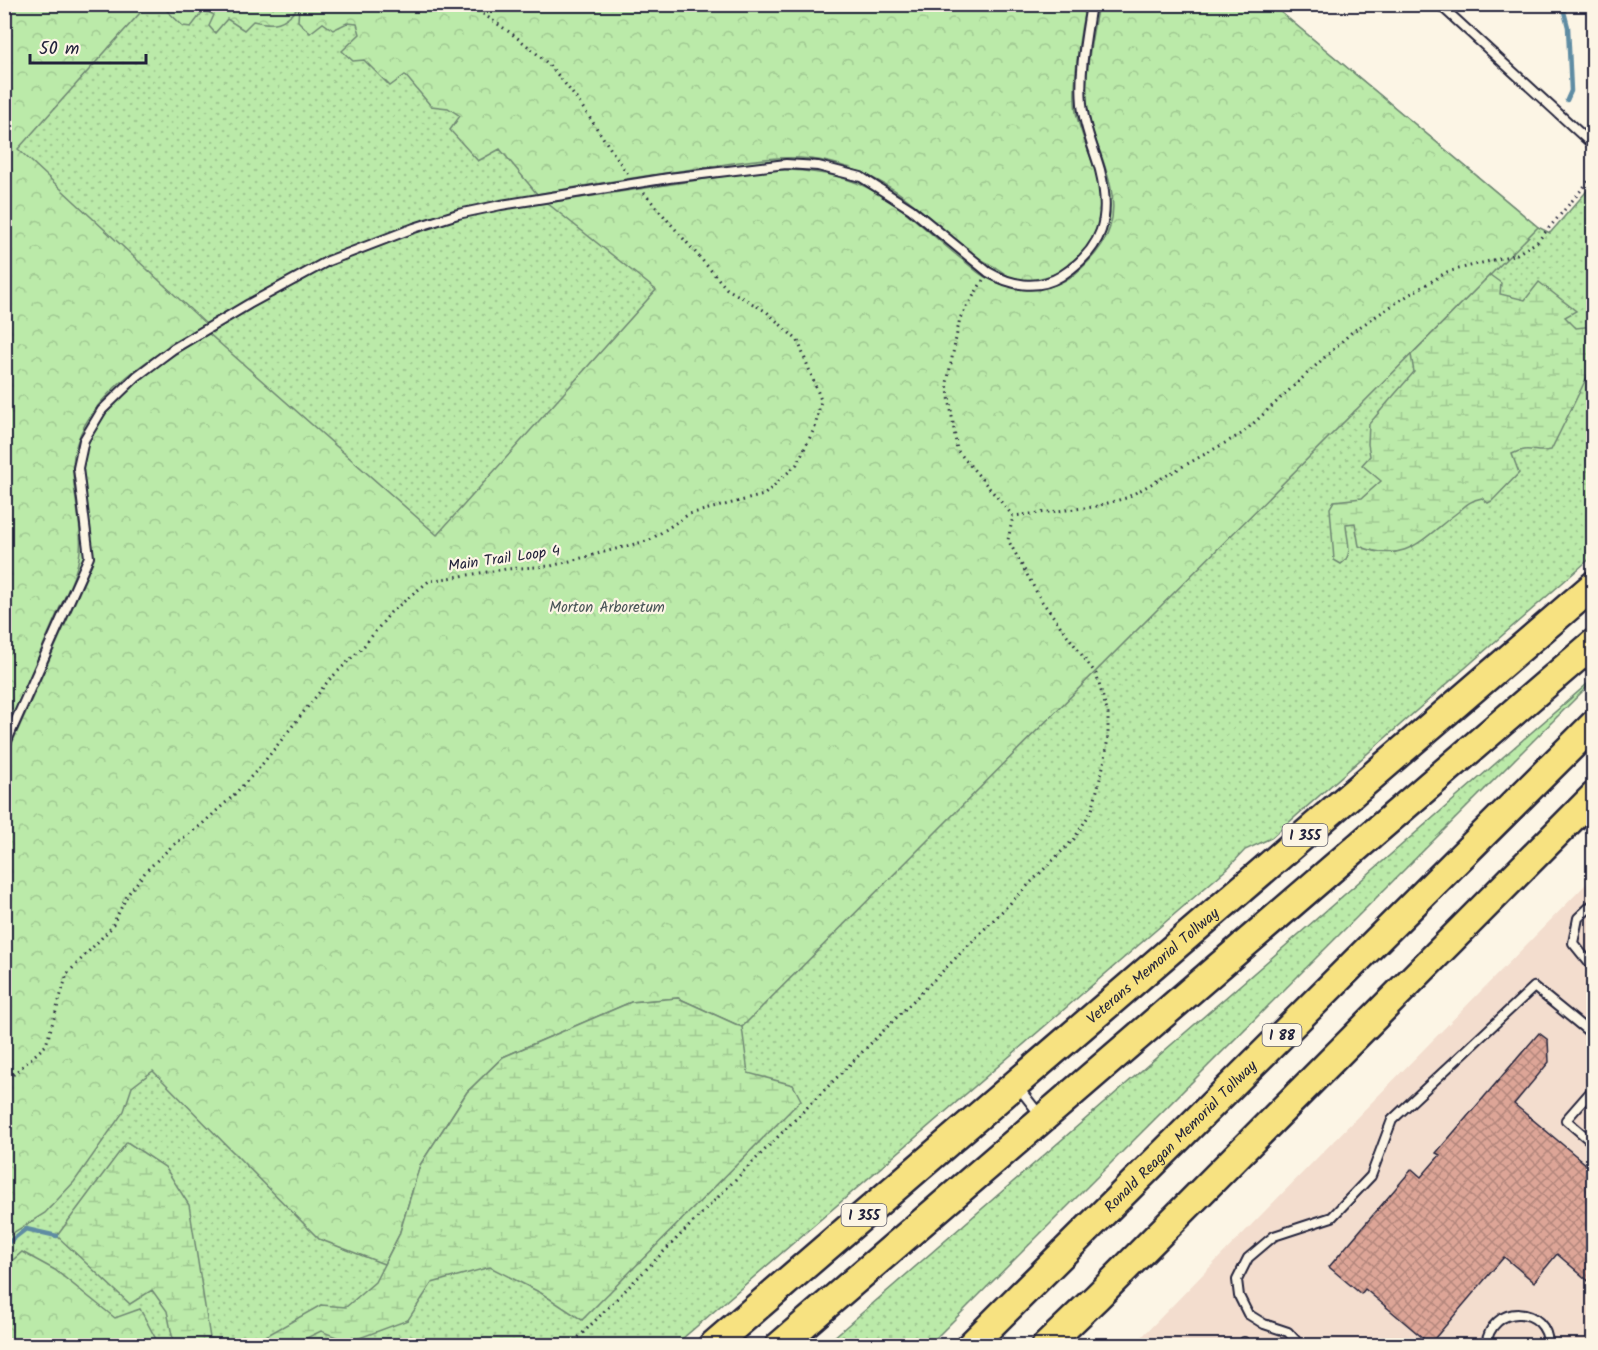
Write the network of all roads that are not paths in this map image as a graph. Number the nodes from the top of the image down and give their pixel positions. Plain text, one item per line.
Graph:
1 (1091, 4) edge
2 (1439, 4) edge
3 (1593, 146) edge
4 (1593, 585) edge
5 (1593, 643) edge
6 (1593, 724) edge
7 (4, 747) edge
8 (1593, 796) edge
9 (1593, 903) edge
10 (1593, 969) edge
11 (1593, 1036) edge
12 (1016, 1084) junction
13 (1593, 1088) edge
14 (1043, 1118) junction
15 (1593, 1144) edge
16 (1097, 1297) junction
17 (1299, 1344) dead end
18 (712, 1346) edge
19 (779, 1346) edge
20 (970, 1346) edge
21 (1046, 1346) edge
22 (1052, 1346) edge
23 (1240, 1346) edge
24 (1249, 1346) edge
25 (1486, 1346) edge
26 (1548, 1346) edge

1 - 7 lane
2 - 3 lane
4 - 12 highway, Veterans Memorial Tollway / I 355
5 - 14 highway, I 355
6 - 20 highway, Ronald Reagan Memorial Tollway / I 88
8 - 16 highway
9 - 10 lane
11 - 17 lane
12 - 14 lane
12 - 18 highway, Veterans Memorial Tollway / I 355
13 - 15 lane
14 - 19 highway, I 355
16 - 21 highway
16 - 22 highway
23 - 24 lane
25 - 26 lane

